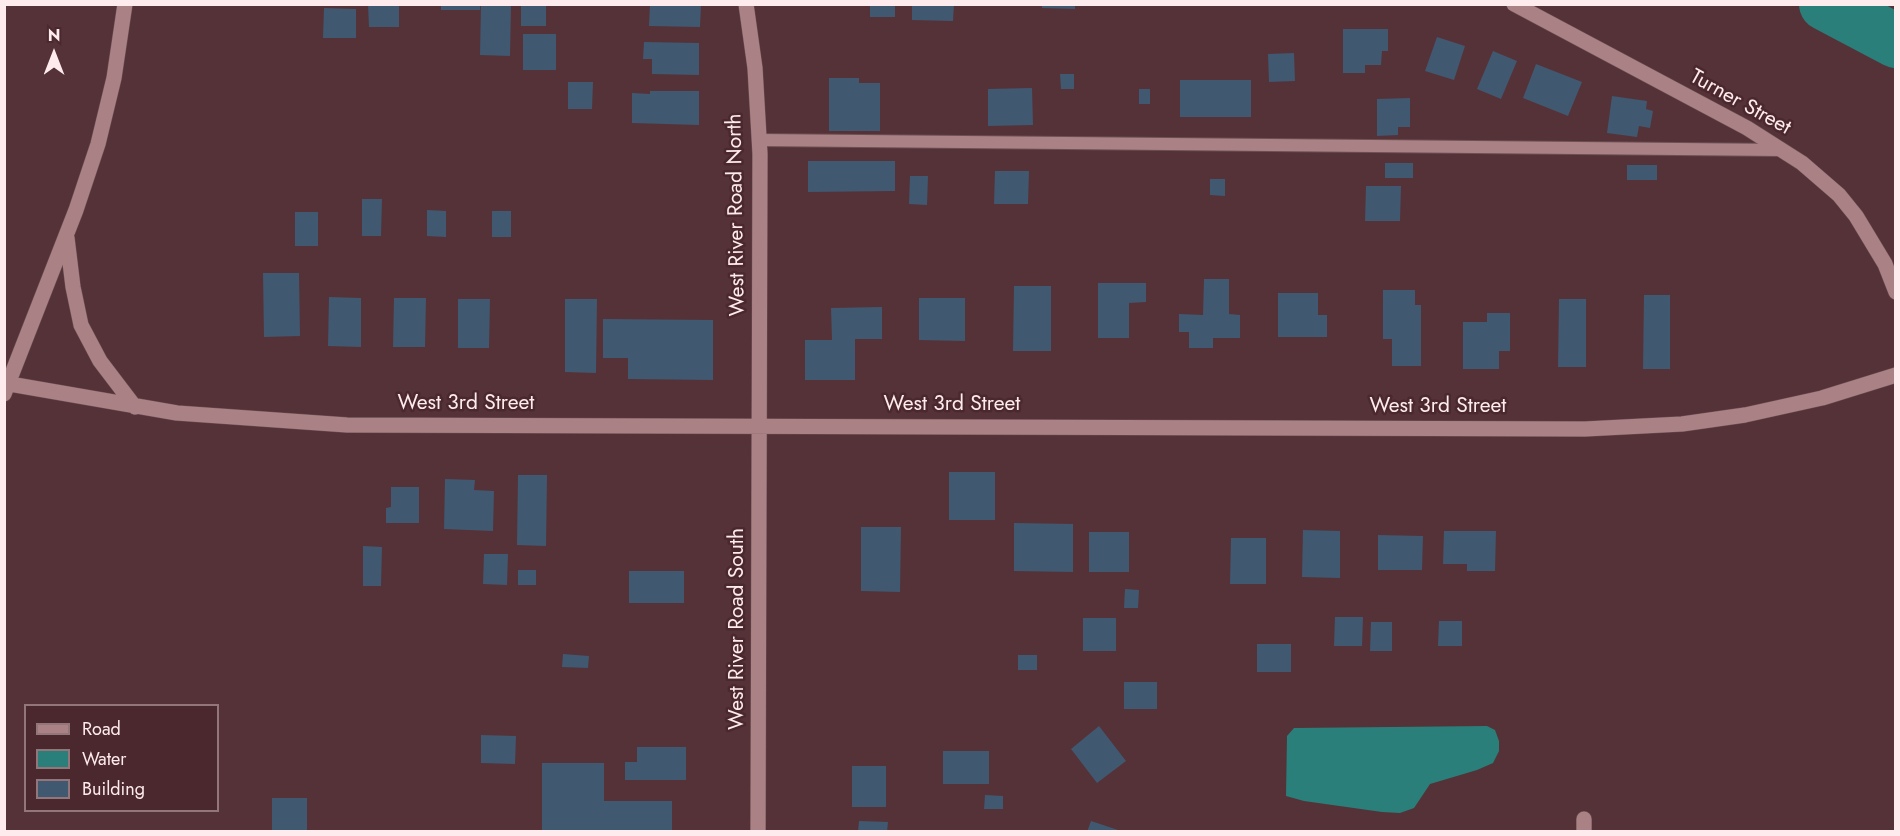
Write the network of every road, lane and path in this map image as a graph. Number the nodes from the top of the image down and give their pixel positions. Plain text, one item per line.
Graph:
1 (125, 4) edge
2 (746, 4) edge
3 (1514, 4) edge
4 (759, 140) junction
5 (1781, 150) junction
6 (67, 235) junction
7 (1896, 292) edge
8 (1896, 375) edge
9 (6, 387) edge
10 (135, 407) junction
11 (759, 426) junction
12 (758, 831) edge

1 - 6 main road
2 - 4 main road, West River Road North
3 - 5 main road, Turner Street
4 - 5 lane
4 - 11 main road, West River Road North
5 - 7 main road, Turner Street
6 - 9 main road
6 - 10 main road
8 - 11 main road, West 3rd Street
9 - 10 main road, West 3rd Street
10 - 11 main road, West 3rd Street
11 - 12 main road, West River Road South

